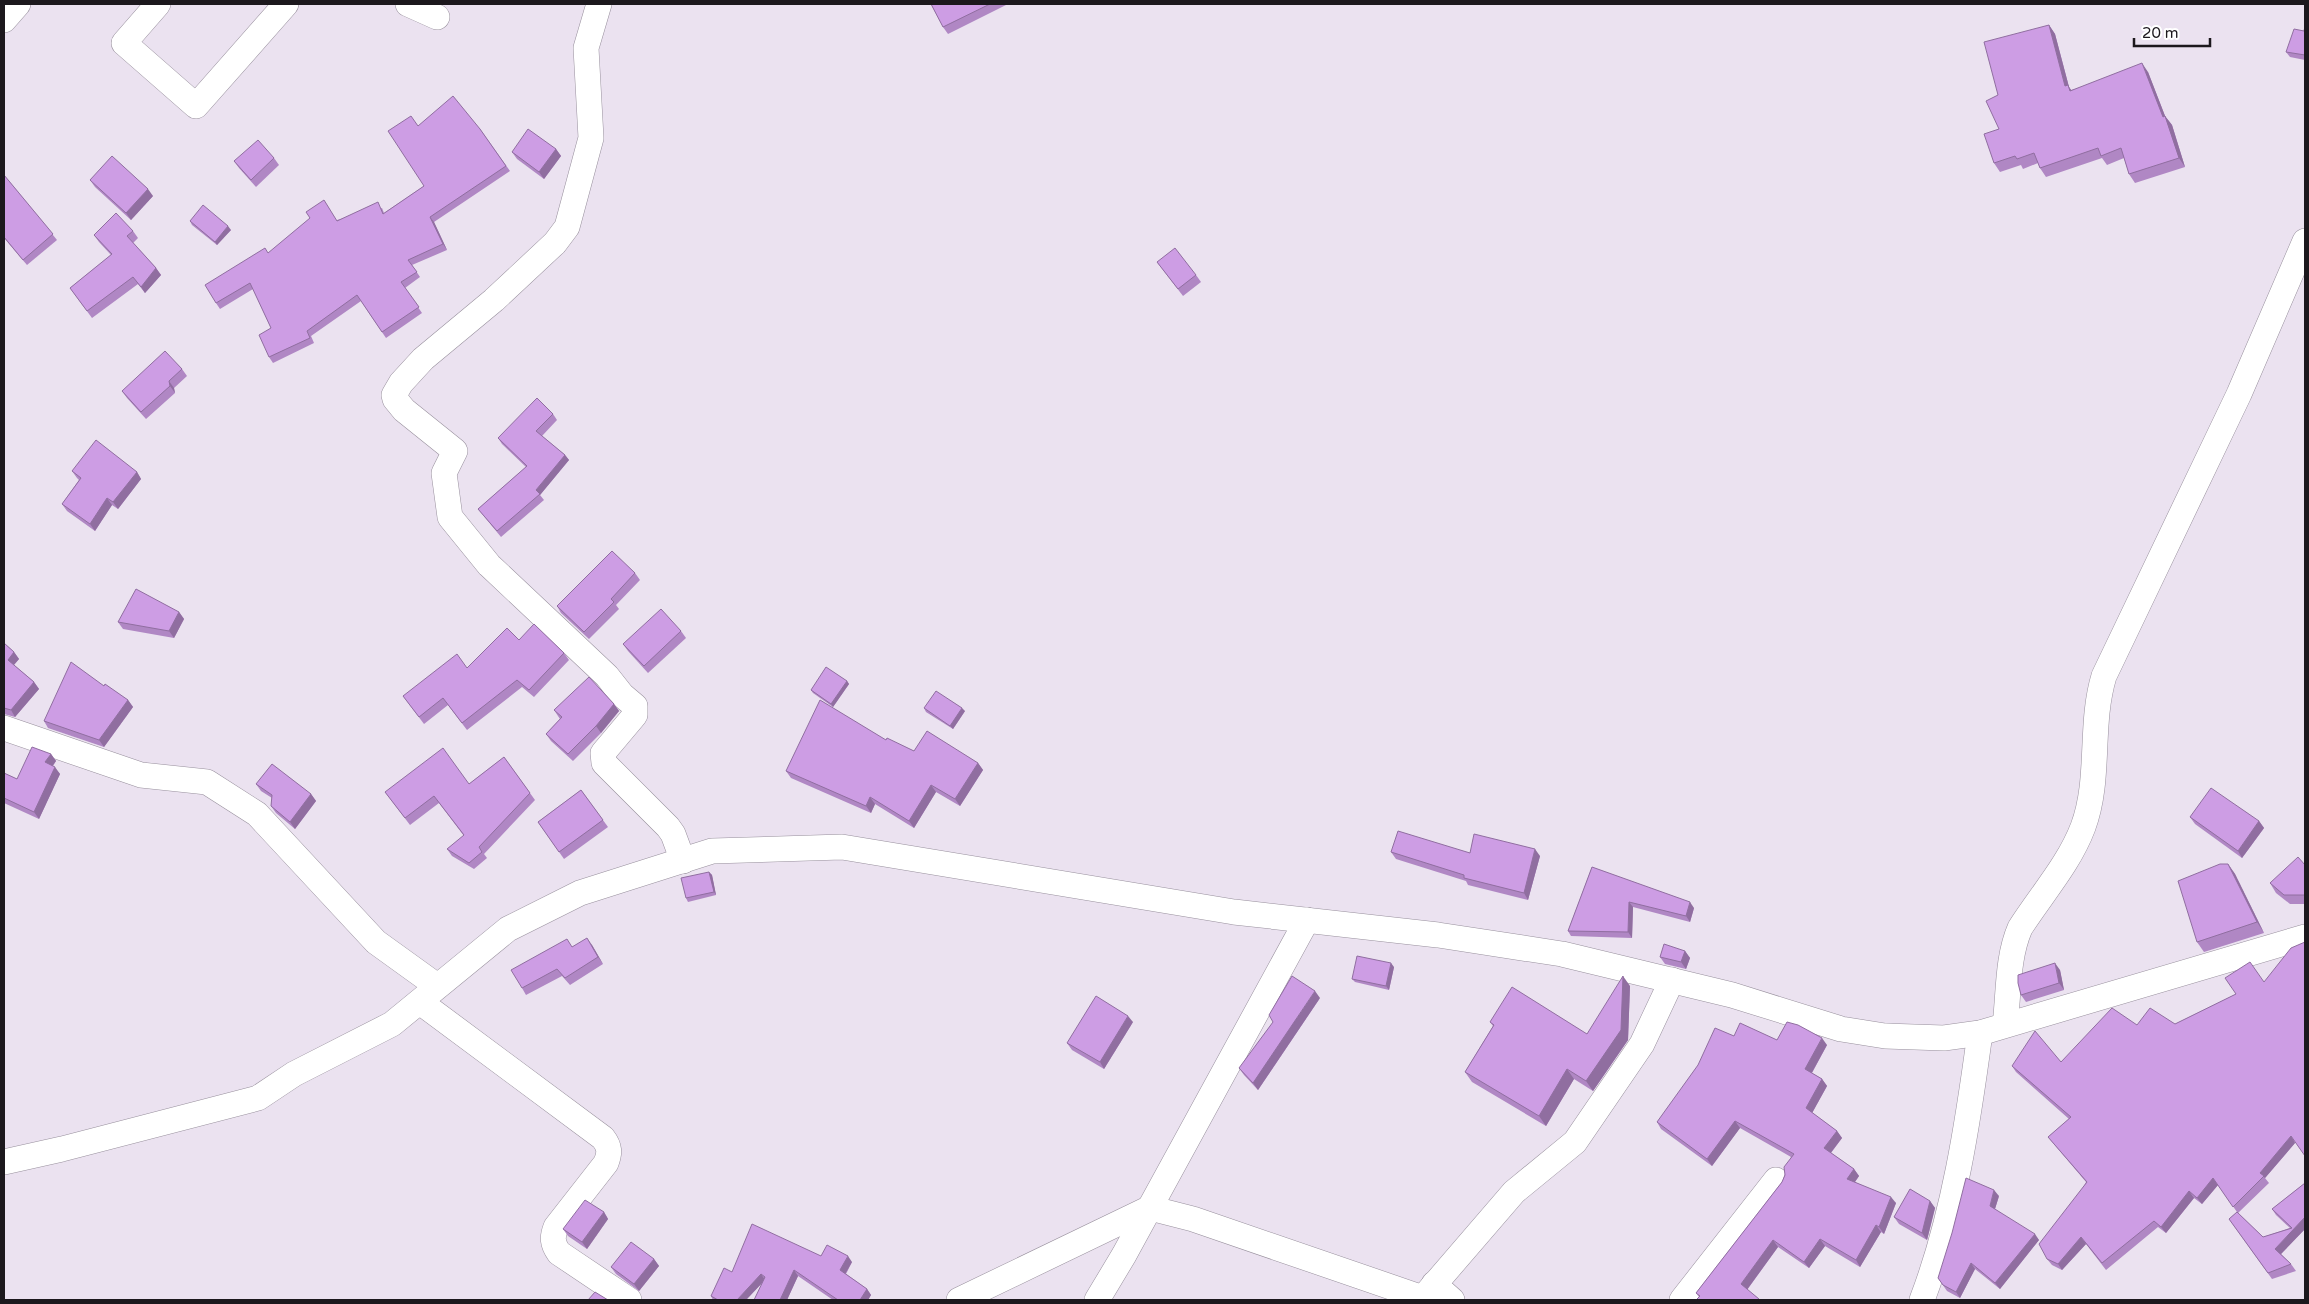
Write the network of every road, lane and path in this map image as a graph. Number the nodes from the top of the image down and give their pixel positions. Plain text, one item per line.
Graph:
1 (18, 4) edge
2 (158, 4) edge
3 (286, 4) edge
4 (408, 4) edge
5 (599, 4) edge
6 (437, 17) dead end
7 (4, 20) edge
8 (2305, 241) edge
9 (4, 728) edge
10 (683, 861) junction
11 (1307, 920) junction
12 (2305, 937) edge
13 (1672, 980) junction
14 (428, 994) junction
15 (2005, 1025) junction
16 (1980, 1033) junction
17 (4, 1162) edge
18 (1776, 1180) dead end
19 (1150, 1208) junction
20 (1426, 1294) edge
21 (629, 1300) edge
22 (959, 1300) edge
23 (1097, 1300) edge
24 (1452, 1300) edge
25 (1682, 1300) edge
26 (1922, 1300) edge

1 - 7 street
2 - 3 street
4 - 6 street
5 - 10 street
8 - 15 street
9 - 14 street
10 - 11 street
10 - 14 street
11 - 13 street
11 - 19 street
12 - 15 street
13 - 16 street
13 - 20 street
14 - 17 street
14 - 21 street
15 - 16 street
16 - 26 street
18 - 25 street
19 - 20 street
19 - 22 street
19 - 23 street
20 - 24 street

